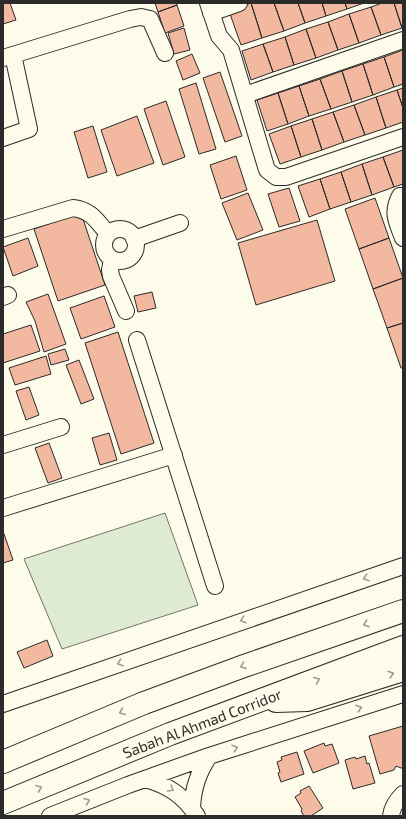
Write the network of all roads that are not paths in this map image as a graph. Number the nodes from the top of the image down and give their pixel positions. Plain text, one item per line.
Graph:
1 (239, 3) edge
2 (209, 8) edge
3 (403, 40) edge
4 (165, 53) dead end
5 (8, 57) edge
6 (245, 95) junction
7 (403, 137) edge
8 (3, 138) edge
9 (403, 196) edge
10 (180, 223) dead end
11 (3, 229) edge
12 (108, 234) junction
13 (403, 238) edge
14 (134, 239) junction
15 (112, 259) junction
16 (126, 311) dead end
17 (137, 340) dead end
18 (61, 427) dead end
19 (3, 445) edge
20 (174, 455) junction
21 (3, 508) edge
22 (403, 566) edge
23 (215, 586) dead end
24 (403, 611) edge
25 (403, 647) edge
26 (403, 670) edge
27 (403, 694) edge
28 (6, 699) edge
29 (258, 702) junction
30 (209, 756) junction
31 (3, 762) edge
32 (145, 779) junction
33 (403, 794) edge
34 (3, 803) edge
35 (194, 812) edge
36 (50, 816) edge
37 (390, 816) edge

1 - 2 street
2 - 6 street
3 - 6 street
4 - 5 street
5 - 8 street
6 - 7 street
9 - 13 street
10 - 14 street
11 - 12 street
12 - 14 street
12 - 15 street
14 - 15 street
15 - 16 street
17 - 20 street
18 - 19 street
20 - 21 street
20 - 23 street
22 -> 28 street
24 -> 31 highway
29 -> 25 highway, Sabah Al Ahmad Corridor
29 -> 26 highway
30 -> 27 street, Sabah Al Ahmad Corridor
34 -> 29 highway, Sabah Al Ahmad Corridor
30 - 32 street, Sabah Al Ahmad Corridor
30 - 35 street
32 -> 35 street
36 -> 32 street, Sabah Al Ahmad Corridor
33 - 37 street

